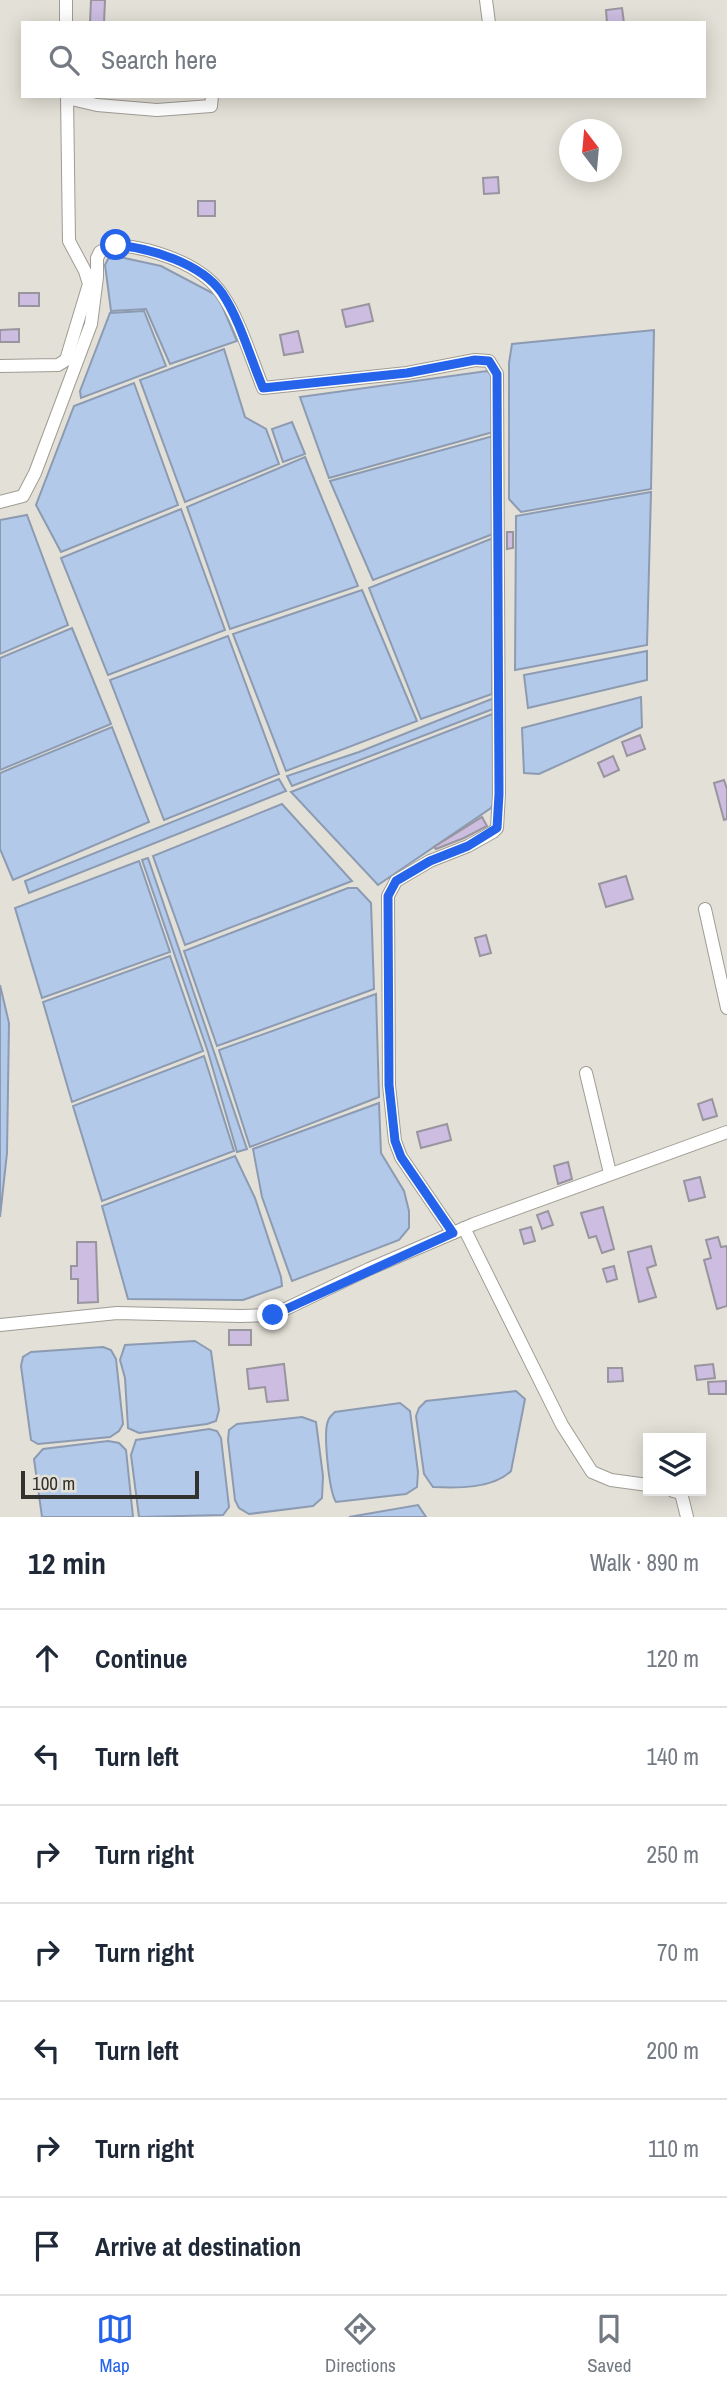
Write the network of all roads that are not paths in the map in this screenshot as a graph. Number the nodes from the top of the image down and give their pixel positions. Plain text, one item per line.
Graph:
1 (66, 0) edge
2 (486, 0) edge
3 (66, 21) edge
4 (489, 21) edge
5 (67, 98) edge
6 (71, 98) edge
7 (212, 98) edge
8 (0, 366) edge
9 (0, 502) edge
10 (705, 909) dead end
11 (727, 1008) edge
12 (586, 1073) dead end
13 (727, 1132) edge
14 (610, 1173) junction
15 (458, 1231) junction
16 (0, 1325) edge
17 (643, 1484) edge
18 (682, 1496) edge
19 (687, 1517) edge

1 - 3 street
2 - 4 street
5 - 8 street
6 - 7 street
9 - 15 street
10 - 11 street
12 - 14 street
13 - 14 street
14 - 15 street
15 - 16 street
15 - 17 street
18 - 19 street

